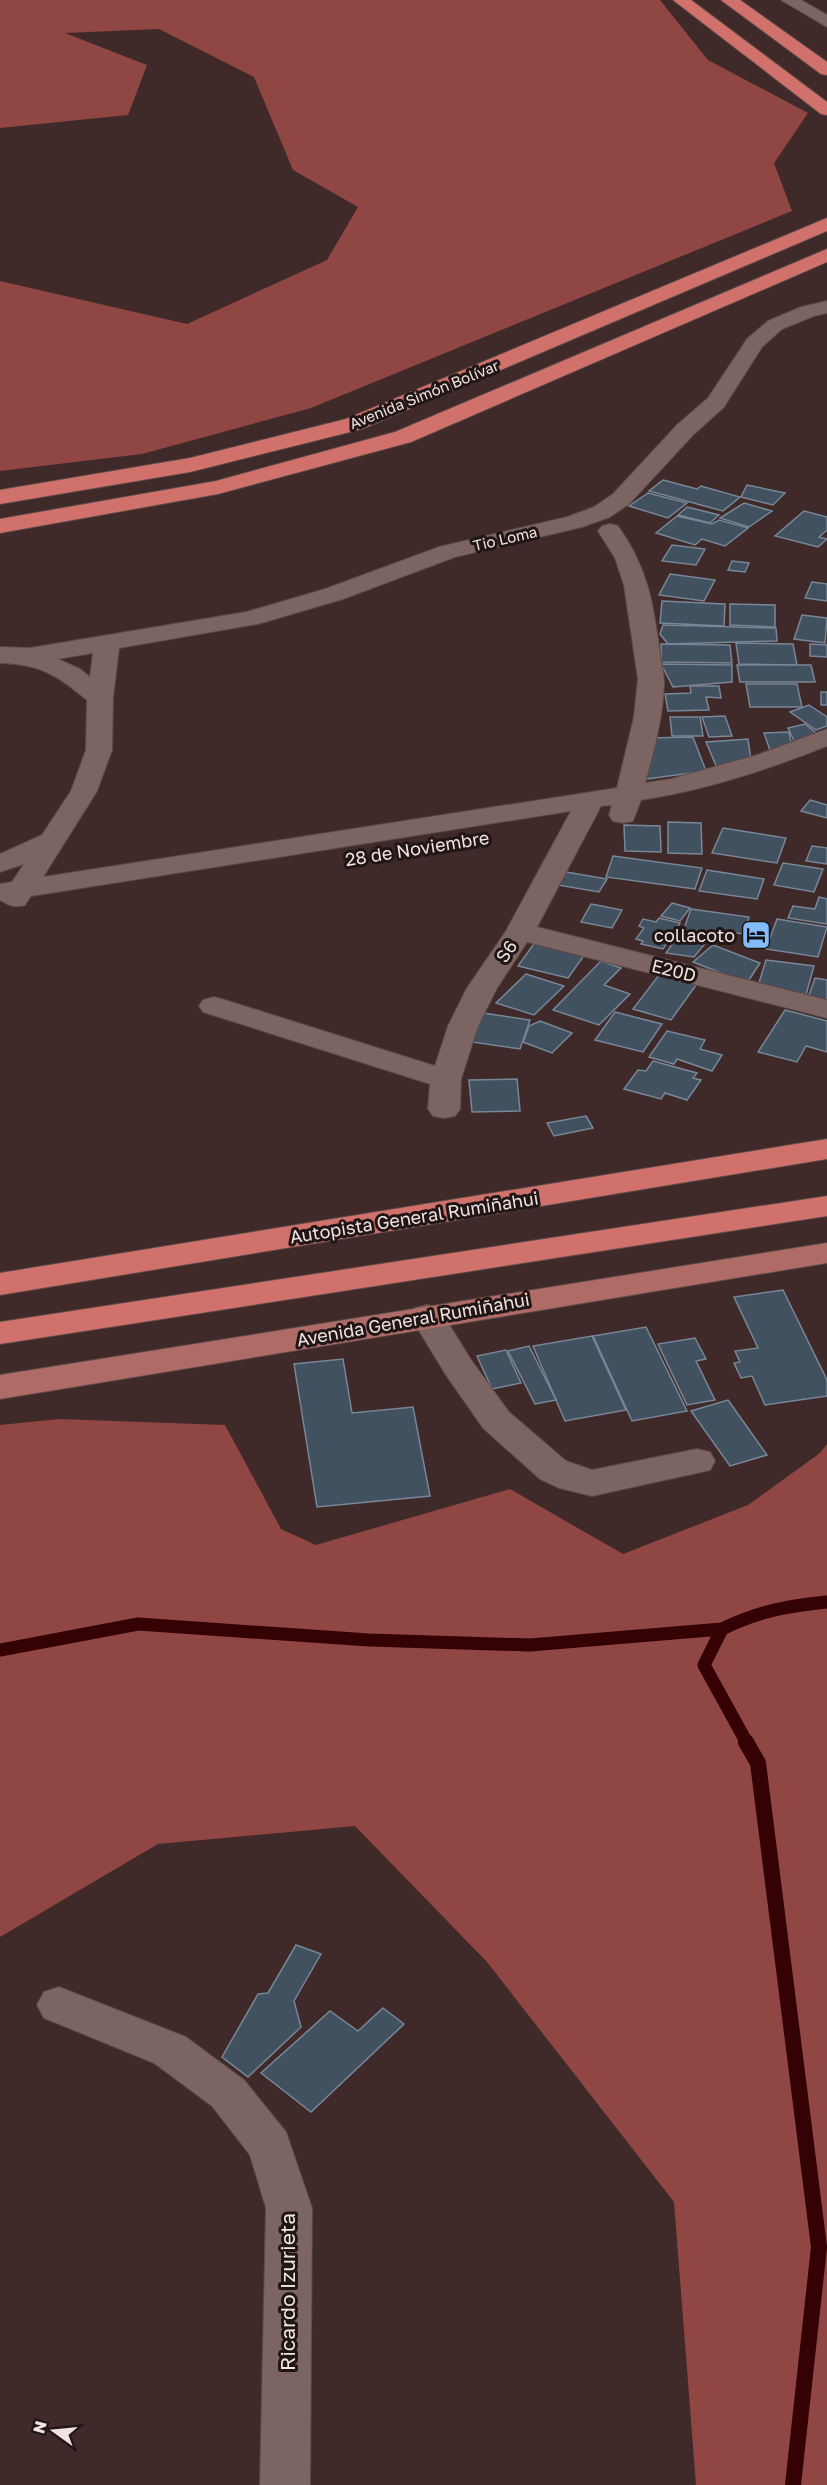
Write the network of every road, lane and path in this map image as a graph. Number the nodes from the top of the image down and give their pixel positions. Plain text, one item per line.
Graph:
1 (681, 0) edge
2 (729, 0) edge
3 (789, 0) edge
4 (827, 21) edge
5 (827, 70) edge
6 (827, 110) edge
7 (827, 224) edge
8 (827, 255) edge
9 (827, 307) edge
10 (0, 497) edge
11 (0, 526) edge
12 (610, 531) dead end
13 (106, 643) junction
14 (0, 655) edge
15 (30, 656) junction
16 (100, 698) junction
17 (827, 737) edge
18 (827, 758) edge
19 (625, 806) junction
20 (585, 812) junction
21 (52, 841) junction
22 (0, 864) edge
23 (6, 901) edge
24 (520, 931) junction
25 (214, 1006) dead end
26 (827, 1009) edge
27 (446, 1079) junction
28 (444, 1109) dead end
29 (827, 1149) edge
30 (827, 1206) edge
31 (827, 1253) edge
32 (0, 1284) edge
33 (427, 1316) junction
34 (0, 1334) edge
35 (0, 1387) edge
36 (697, 1461) dead end
37 (59, 2005) dead end
38 (285, 2485) edge

1 - 6 highway
2 - 5 highway
3 - 4 street
7 - 10 highway, Avenida Simón Bolívar
8 - 11 highway, Avenida Simón Bolívar
9 - 13 street, Tio Loma
12 - 19 street
13 - 15 street, Tio Loma
13 - 16 street
14 - 15 street
15 - 16 street
16 - 21 street
17 - 19 street
18 - 19 street, 28 de Noviembre
19 - 20 street, 28 de Noviembre
20 - 23 street, 28 de Noviembre
20 - 24 street, S6
21 - 22 street
21 - 23 street
24 - 26 street, E20D
24 - 27 street, S6
25 - 27 street
27 - 28 street, S6
29 - 32 highway, Autopista General Rumiñahui
30 - 34 highway
31 - 33 main road, Avenida General Rumiñahui
33 - 35 main road, Avenida General Rumiñahui
33 - 36 street
37 - 38 street, Ricardo Izurieta

